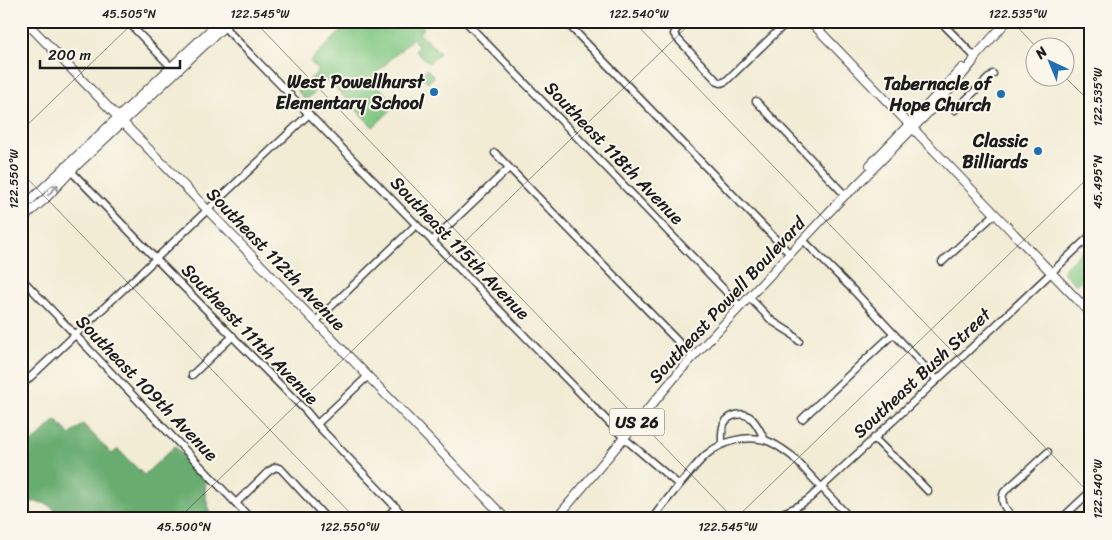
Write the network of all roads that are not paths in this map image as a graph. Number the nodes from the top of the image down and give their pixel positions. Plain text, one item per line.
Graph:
1 (25, 21) edge
2 (126, 21) edge
3 (465, 21) edge
4 (565, 21) edge
5 (685, 21) edge
6 (788, 21) edge
7 (810, 21) edge
8 (940, 21) edge
9 (1007, 21) edge
10 (225, 23) edge
11 (975, 57) junction
12 (171, 68) junction
13 (993, 74) dead end
14 (942, 98) junction
15 (756, 101) dead end
16 (309, 114) junction
17 (120, 120) junction
18 (911, 126) junction
19 (495, 152) dead end
20 (509, 168) junction
21 (71, 171) junction
22 (21, 190) edge
23 (845, 195) junction
24 (31, 200) junction
25 (21, 209) edge
26 (208, 211) junction
27 (995, 214) junction
28 (21, 216) edge
29 (21, 220) edge
30 (416, 225) junction
31 (1091, 235) edge
32 (803, 240) junction
33 (432, 241) junction
34 (790, 254) junction
35 (156, 259) junction
36 (942, 262) dead end
37 (1051, 272) junction
38 (21, 278) edge
39 (749, 297) junction
40 (740, 306) junction
41 (1091, 314) edge
42 (315, 322) junction
43 (893, 334) junction
44 (76, 335) junction
45 (233, 336) junction
46 (799, 341) dead end
47 (692, 357) junction
48 (192, 375) dead end
49 (368, 376) junction
50 (937, 380) junction
51 (21, 386) edge
52 (802, 419) dead end
53 (317, 424) junction
54 (624, 438) junction
55 (874, 438) junction
56 (765, 440) junction
57 (722, 444) junction
58 (1048, 452) dead end
59 (679, 485) junction
60 (821, 488) junction
61 (928, 491) dead end
62 (1091, 491) edge
63 (236, 503) junction
64 (396, 507) junction
65 (784, 516) edge
66 (251, 519) edge
67 (327, 519) edge
68 (384, 519) edge
69 (407, 519) edge
70 (506, 519) edge
71 (556, 519) edge
72 (652, 519) edge
73 (764, 519) edge
74 (851, 519) edge
75 (1014, 519) edge
76 (1061, 519) edge

1 - 17 main road, Southeast 112th Avenue
2 - 12 street
3 - 40 street, Southeast 118th Avenue
4 - 34 street
5 - 6 street
7 - 18 main road
8 - 11 street
9 - 11 main road, Southeast Powell Boulevard / US 26
10 - 12 main road
10 - 16 street, Southeast 115th Avenue
10 - 17 main road
11 - 14 main road, Southeast Powell Boulevard / US 26
11 - 18 main road, Southeast Powell Boulevard / US 26
12 - 17 main road
13 - 14 street
14 - 18 main road, Southeast Powell Boulevard / US 26
15 - 23 street
16 - 26 street
16 - 30 street, Southeast 115th Avenue
17 - 21 main road
17 - 24 main road
17 - 26 main road, Southeast 112th Avenue
18 - 23 main road, Southeast Powell Boulevard / US 26
18 - 27 main road
19 - 20 street
20 - 33 street
20 - 47 street
29 -> 21 main road
21 - 35 street, Southeast 111th Avenue
22 - 24 street
23 - 32 main road, Southeast Powell Boulevard / US 26
24 - 25 main road
24 - 28 main road
26 - 35 street
26 - 42 main road, Southeast 112th Avenue
27 - 36 street
27 - 37 main road
30 - 33 street, Southeast 115th Avenue
30 - 42 street
31 - 37 street, Southeast Bush Street
32 - 34 main road, Southeast Powell Boulevard / US 26
32 - 43 street
33 - 54 street, Southeast 115th Avenue
34 - 39 main road, Southeast Powell Boulevard / US 26
35 - 44 street
35 - 45 street, Southeast 111th Avenue
37 - 41 main road
37 - 50 street, Southeast Bush Street
38 - 44 street, Southeast 109th Avenue
39 - 40 main road, Southeast Powell Boulevard / US 26
39 - 46 street
40 - 47 main road, Southeast Powell Boulevard / US 26
42 - 49 main road, Southeast 112th Avenue
43 - 50 street
43 - 52 street
44 - 51 street
44 - 63 street, Southeast 109th Avenue
45 - 48 street
45 - 53 street, Southeast 111th Avenue
47 - 54 main road, Southeast Powell Boulevard / US 26
49 - 53 street
49 - 70 main road, Southeast 112th Avenue
50 - 55 street, Southeast Bush Street
53 - 64 street, Southeast 111th Avenue
54 - 59 street, Southeast 115th Avenue
54 - 71 main road, Southeast Powell Boulevard / US 26
55 - 60 street, Southeast Bush Street
55 - 61 street
56 - 57 street
56 - 57 street
56 - 60 street
57 - 59 street
58 - 75 street
59 - 72 street
60 - 65 street, Southeast Bush Street
60 - 74 street
62 - 76 street
63 - 66 street, Southeast 109th Avenue
63 - 67 street
64 - 68 street
64 - 69 street, Southeast 111th Avenue
65 - 73 street, Southeast Bush Street

